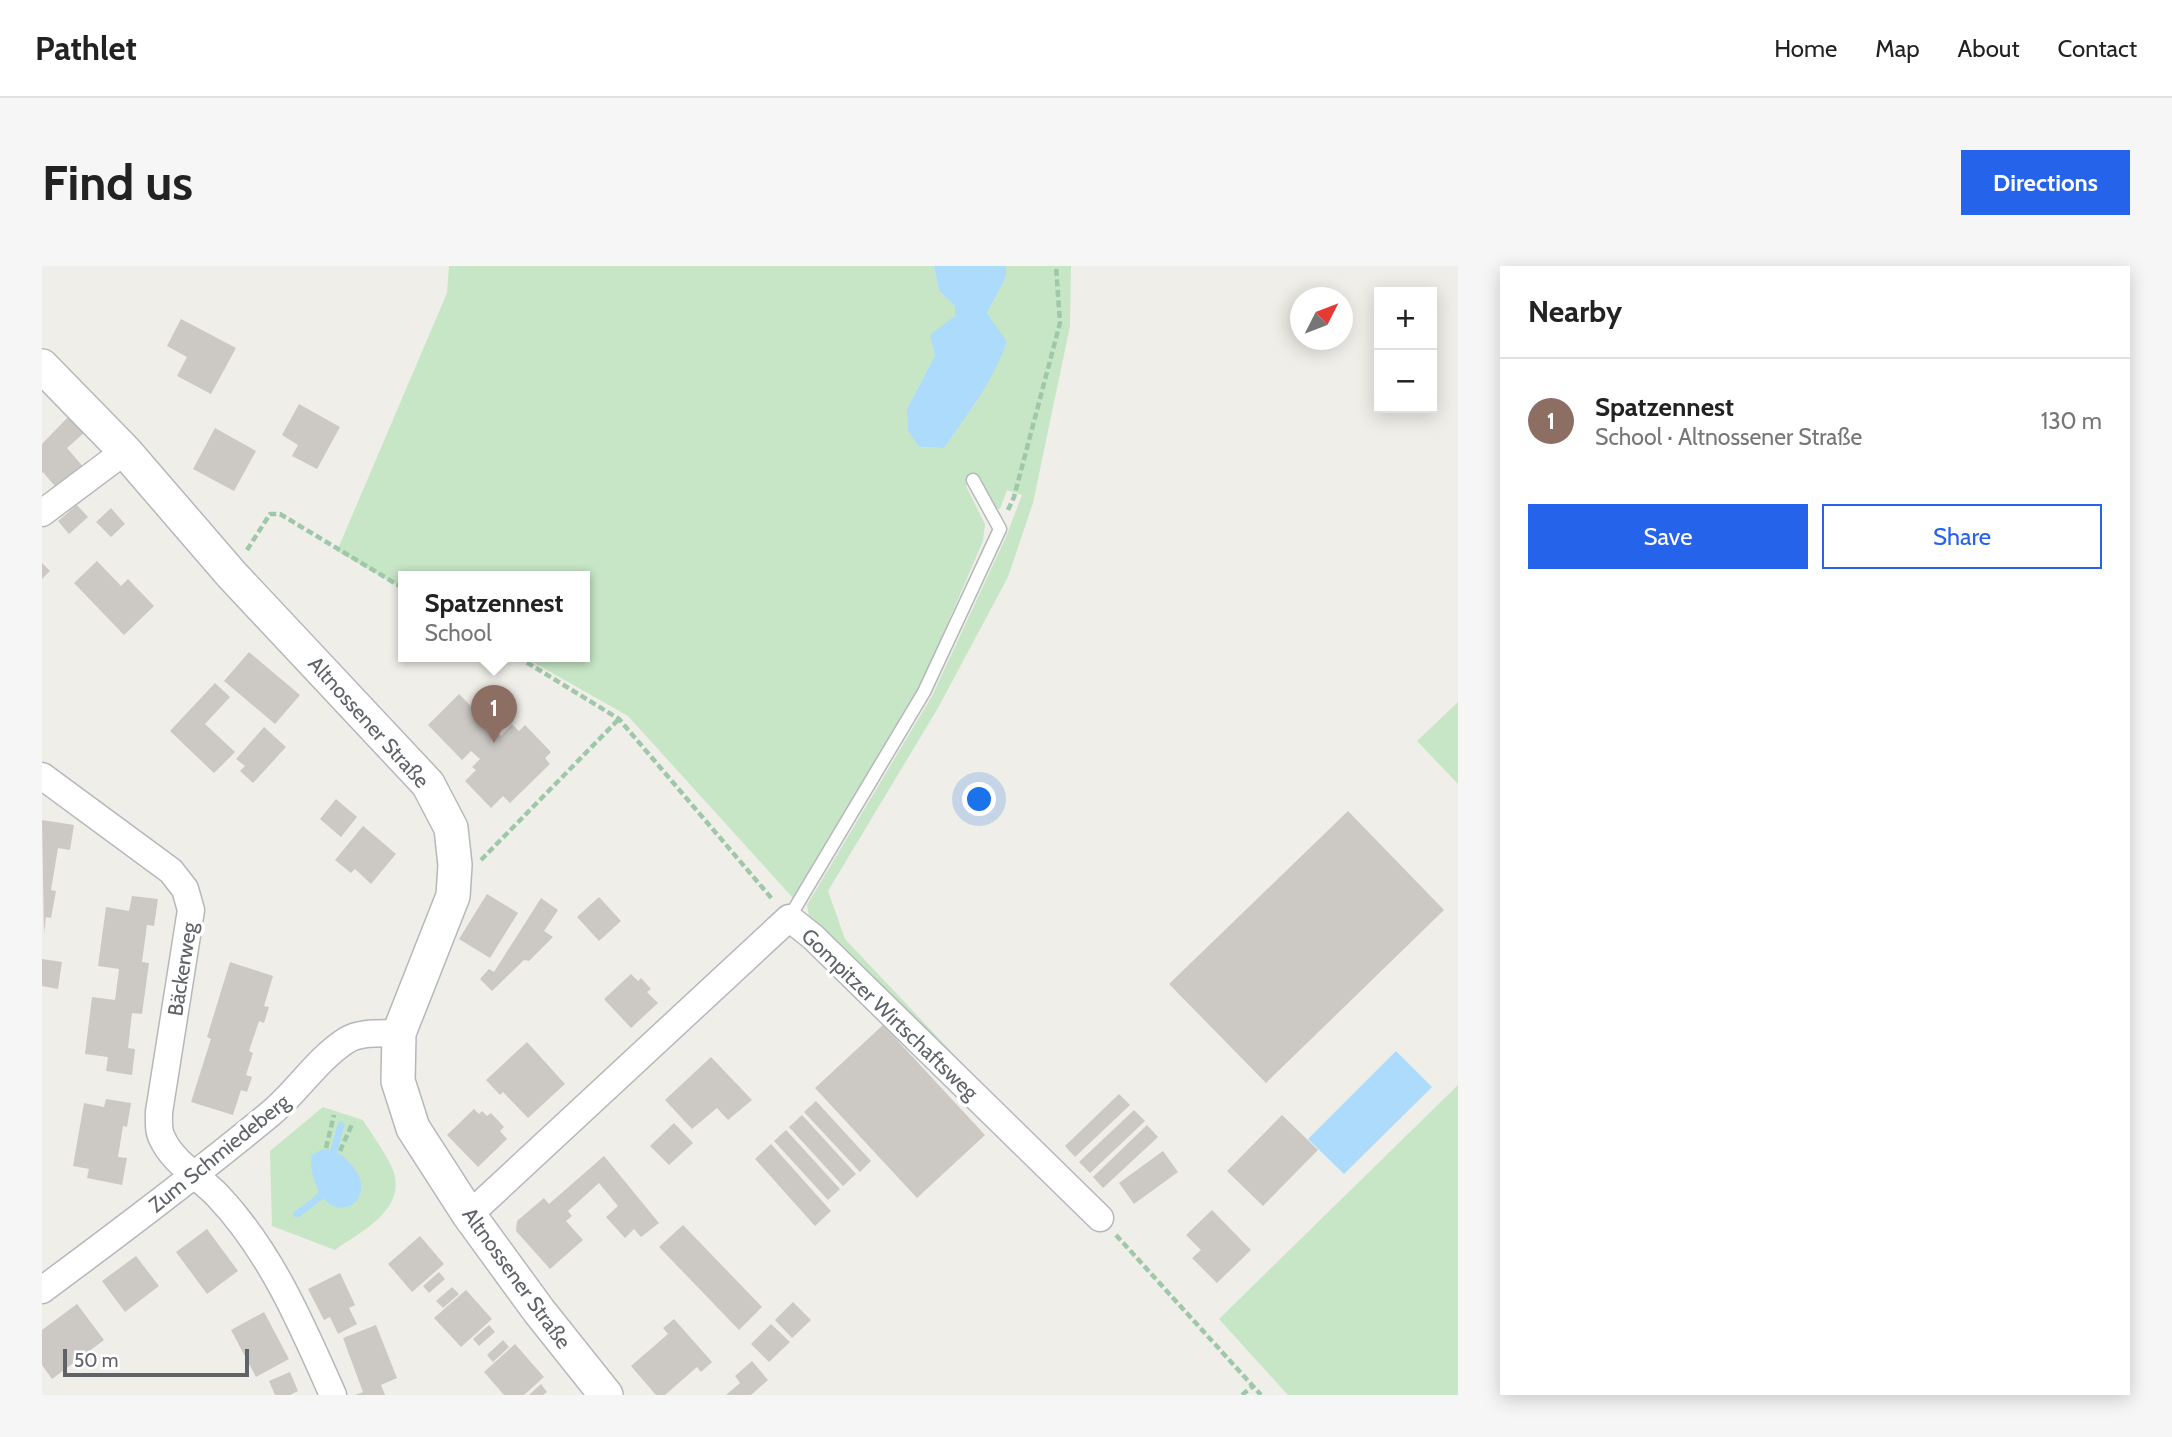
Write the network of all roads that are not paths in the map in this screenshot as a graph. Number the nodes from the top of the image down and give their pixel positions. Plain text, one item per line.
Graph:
1 (42, 366) edge
2 (125, 451) junction
3 (973, 480) dead end
4 (42, 513) edge
5 (42, 776) edge
6 (789, 918) junction
7 (400, 1033) junction
8 (195, 1176) junction
9 (469, 1215) junction
10 (1100, 1218) road end
11 (42, 1290) edge
12 (333, 1395) edge
13 (606, 1395) edge

1 - 2 street, Altnossener Straße
2 - 4 street
2 - 7 street, Altnossener Straße
3 - 6 lane
5 - 8 street, Bäckerweg
6 - 9 street, Gompitzer Wirtschaftsweg
6 - 10 street, Gompitzer Wirtschaftsweg
7 - 8 street, Zum Schmiedeberg
7 - 9 street, Altnossener Straße
8 - 11 street, Zum Schmiedeberg
8 - 12 street, Bäckerweg
9 - 13 street, Altnossener Straße

